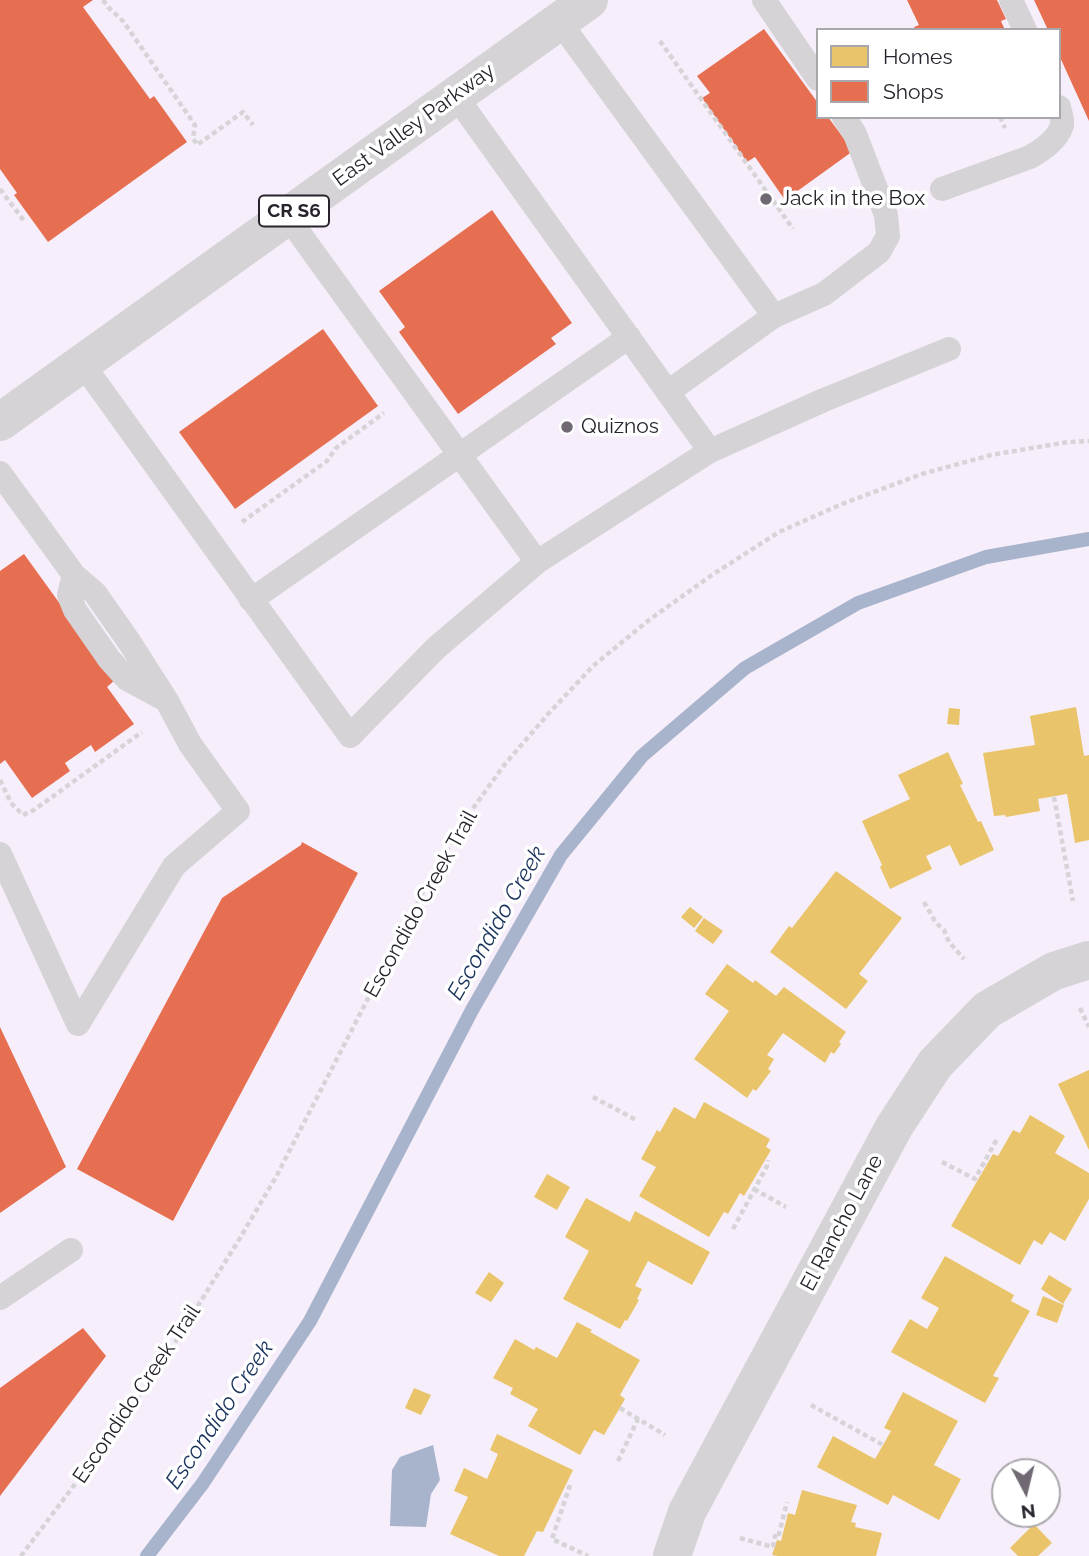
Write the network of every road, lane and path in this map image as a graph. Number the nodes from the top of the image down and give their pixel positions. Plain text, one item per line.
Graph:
1 (103, 0) edge
2 (764, 0) edge
3 (1011, 0) edge
4 (574, 10) edge
5 (1024, 28) edge
6 (660, 41) dead end
7 (816, 76) edge
8 (455, 95) junction
9 (1061, 118) edge
10 (845, 119) edge
11 (253, 125) dead end
12 (0, 189) edge
13 (942, 189) dead end
14 (287, 216) junction
15 (24, 221) dead end
16 (793, 229) dead end
17 (774, 316) junction
18 (629, 337) junction
19 (949, 349) dead end
20 (82, 363) junction
21 (668, 392) junction
22 (387, 411) dead end
23 (0, 422) edge
24 (1089, 441) edge
25 (710, 451) junction
26 (460, 454) junction
27 (0, 473) edge
28 (242, 522) dead end
29 (537, 562) junction
30 (251, 600) junction
31 (170, 706) junction
32 (0, 780) edge
33 (1054, 797) dead end
34 (0, 853) edge
35 (1073, 901) dead end
36 (925, 902) dead end
37 (964, 959) dead end
38 (1089, 960) edge
39 (1086, 1020) dead end
40 (1089, 1027) edge
41 (593, 1097) dead end
42 (638, 1121) dead end
43 (997, 1139) dead end
44 (768, 1160) dead end
45 (942, 1162) dead end
46 (754, 1189) junction
47 (786, 1207) dead end
48 (733, 1229) dead end
49 (71, 1250) dead end
50 (0, 1298) edge
51 (811, 1405) dead end
52 (620, 1408) dead end
53 (638, 1419) junction
54 (665, 1435) dead end
55 (883, 1445) dead end
56 (618, 1461) dead end
57 (570, 1485) dead end
58 (787, 1502) dead end
59 (740, 1538) dead end
60 (21, 1556) edge
61 (588, 1556) edge
62 (672, 1556) edge

1 - 11 path
2 - 7 lane
3 - 5 lane
4 - 8 street, East Valley Parkway / CR S6
4 - 17 lane
6 - 16 path
8 - 14 street, East Valley Parkway / CR S6
8 - 18 lane
9 - 13 lane
10 - 17 lane
12 - 15 path
14 - 20 street, East Valley Parkway / CR S6
14 - 26 lane
17 - 21 lane
18 - 21 lane
18 - 26 lane
19 - 25 lane
20 - 23 street, East Valley Parkway / CR S6
20 - 30 lane
21 - 25 lane
22 - 28 path
24 - 60 path, Escondido Creek Trail
25 - 29 lane
26 - 29 lane
26 - 30 lane
27 - 31 lane
29 - 30 lane
31 - 32 path
31 - 34 lane
33 - 35 path
36 - 37 path
38 - 62 street, El Rancho Lane
39 - 40 path
41 - 42 path
43 - 45 path
44 - 46 path
46 - 47 path
46 - 48 path
49 - 50 lane
51 - 55 path
52 - 53 path
53 - 54 path
53 - 56 path
57 - 61 path
58 - 59 path

